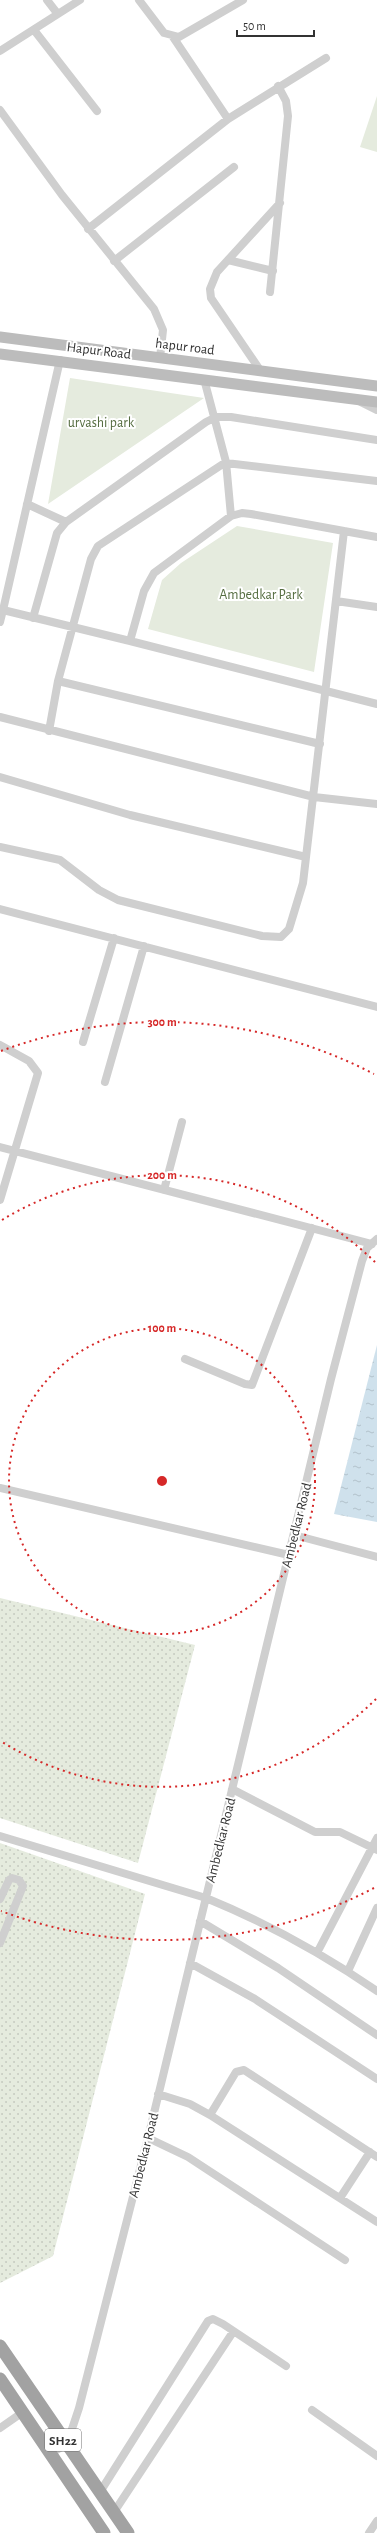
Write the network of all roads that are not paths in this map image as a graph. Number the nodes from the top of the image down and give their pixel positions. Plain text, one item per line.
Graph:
1 (47, 0) edge
2 (80, 0) edge
3 (139, 0) edge
4 (243, 0) edge
5 (57, 13) junction
6 (34, 30) junction
7 (173, 37) junction
8 (0, 51) edge
9 (326, 58) dead end
10 (278, 86) junction
11 (0, 110) edge
12 (97, 111) dead end
13 (228, 119) junction
14 (234, 168) dead end
15 (280, 203) junction
16 (88, 229) junction
17 (228, 260) junction
18 (114, 261) junction
19 (273, 271) junction
20 (270, 292) dead end
21 (0, 337) edge
22 (0, 354) edge
23 (160, 358) junction
24 (60, 360) junction
25 (260, 370) junction
26 (204, 379) junction
27 (374, 384) edge
28 (360, 400) junction
29 (377, 402) edge
30 (377, 409) edge
31 (216, 417) junction
32 (377, 440) edge
33 (226, 463) junction
34 (377, 481) edge
35 (27, 504) junction
36 (231, 516) junction
37 (66, 522) junction
38 (344, 531) junction
39 (377, 537) edge
40 (336, 601) junction
41 (377, 607) edge
42 (3, 610) junction
43 (34, 618) junction
44 (0, 622) edge
45 (73, 627) junction
46 (130, 641) junction
47 (58, 681) junction
48 (327, 692) junction
49 (377, 704) edge
50 (0, 718) edge
51 (49, 731) junction
52 (320, 744) junction
53 (0, 777) edge
54 (314, 797) junction
55 (377, 804) edge
56 (0, 848) edge
57 (306, 857) junction
58 (0, 909) edge
59 (114, 938) junction
60 (144, 946) junction
61 (377, 1007) edge
62 (83, 1042) dead end
63 (0, 1045) edge
64 (105, 1082) dead end
65 (182, 1122) dead end
66 (0, 1148) edge
67 (14, 1151) junction
68 (164, 1190) junction
69 (0, 1200) edge
70 (312, 1228) junction
71 (375, 1241) edge
72 (185, 1359) dead end
73 (0, 1488) edge
74 (294, 1535) junction
75 (289, 1555) junction
76 (377, 1558) edge
77 (232, 1789) junction
78 (0, 1836) edge
79 (377, 1838) edge
80 (375, 1849) edge
81 (206, 1898) junction
82 (0, 1899) edge
83 (377, 1908) edge
84 (200, 1921) junction
85 (0, 1943) edge
86 (318, 1951) junction
87 (190, 1963) junction
88 (348, 1971) junction
89 (377, 1991) edge
90 (377, 2034) edge
91 (377, 2079) edge
92 (158, 2094) junction
93 (210, 2115) junction
94 (148, 2138) junction
95 (374, 2155) edge
96 (340, 2198) junction
97 (377, 2222) edge
98 (345, 2260) dead end
99 (233, 2332) junction
100 (0, 2346) edge
101 (286, 2366) dead end
102 (0, 2379) edge
103 (312, 2410) dead end
104 (23, 2412) junction
105 (0, 2428) edge
106 (67, 2444) junction
107 (51, 2454) junction
108 (377, 2456) edge
109 (100, 2492) junction
110 (114, 2512) junction
111 (377, 2521) edge
112 (104, 2533) edge
113 (128, 2533) edge
114 (369, 2533) edge

1 - 5 street
2 - 5 street
3 - 7 street
4 - 7 street
5 - 6 street
6 - 8 street
6 - 12 street
7 - 13 street
9 - 10 street
10 - 13 street
10 - 15 street
11 - 16 street
13 - 16 street
14 - 18 street
15 - 17 street
15 - 19 street
16 - 18 street
17 - 19 street
17 - 25 street
18 - 23 street
19 - 20 street
21 - 23 main road, hapur road
22 - 24 main road, Hapur Road
23 - 25 main road, hapur road
24 - 26 main road, Hapur Road
24 - 35 street
25 - 27 main road, hapur road
26 - 28 main road, Hapur Road
26 - 31 street
28 - 29 main road, Hapur Road
28 - 30 street
31 - 32 street
31 - 33 street
31 - 37 street
33 - 34 street
33 - 36 street
33 - 45 street
35 - 37 street
35 - 42 street
36 - 38 street
36 - 46 street
37 - 43 street
38 - 39 street
38 - 40 street
40 - 41 street
40 - 48 street
42 - 43 street
42 - 44 street
43 - 45 street
45 - 46 street
45 - 47 street
46 - 48 street
47 - 51 street
47 - 52 street
48 - 49 street
48 - 52 street
50 - 51 street
51 - 54 street
52 - 54 street
53 - 57 street
54 - 55 street
54 - 57 street
56 - 57 street
58 - 59 street
59 - 60 street
59 - 62 street
60 - 61 street
60 - 64 street
63 - 67 street
65 - 68 street
66 - 67 street
67 - 68 street
67 - 69 street
68 - 70 street
70 - 71 street
70 - 72 street
71 - 74 street, Ambedkar Road
73 - 75 street
74 - 75 street, Ambedkar Road
74 - 76 street
75 - 77 street, Ambedkar Road
77 - 80 street
77 - 81 street, Ambedkar Road
78 - 81 street
79 - 80 street
80 - 86 street
81 - 84 street, Ambedkar Road
81 - 86 street
82 - 85 street
83 - 88 street
84 - 87 street, Ambedkar Road
84 - 90 street
86 - 88 street
87 - 91 street
87 - 92 street, Ambedkar Road
88 - 89 street
92 - 93 street
92 - 94 street, Ambedkar Road
93 - 95 street
93 - 96 street
94 - 98 street
94 - 106 street, Ambedkar Road
95 - 96 street
96 - 97 street
99 - 101 street
99 - 109 street
99 - 110 street
100 - 106 highway, SH22
102 - 104 highway, SH22
103 - 108 street
104 - 105 street
104 - 107 highway, SH22
106 - 107 street
106 - 109 highway, SH22
107 - 112 highway, SH22
109 - 110 highway, SH22
110 - 113 highway, SH22
111 - 114 street

